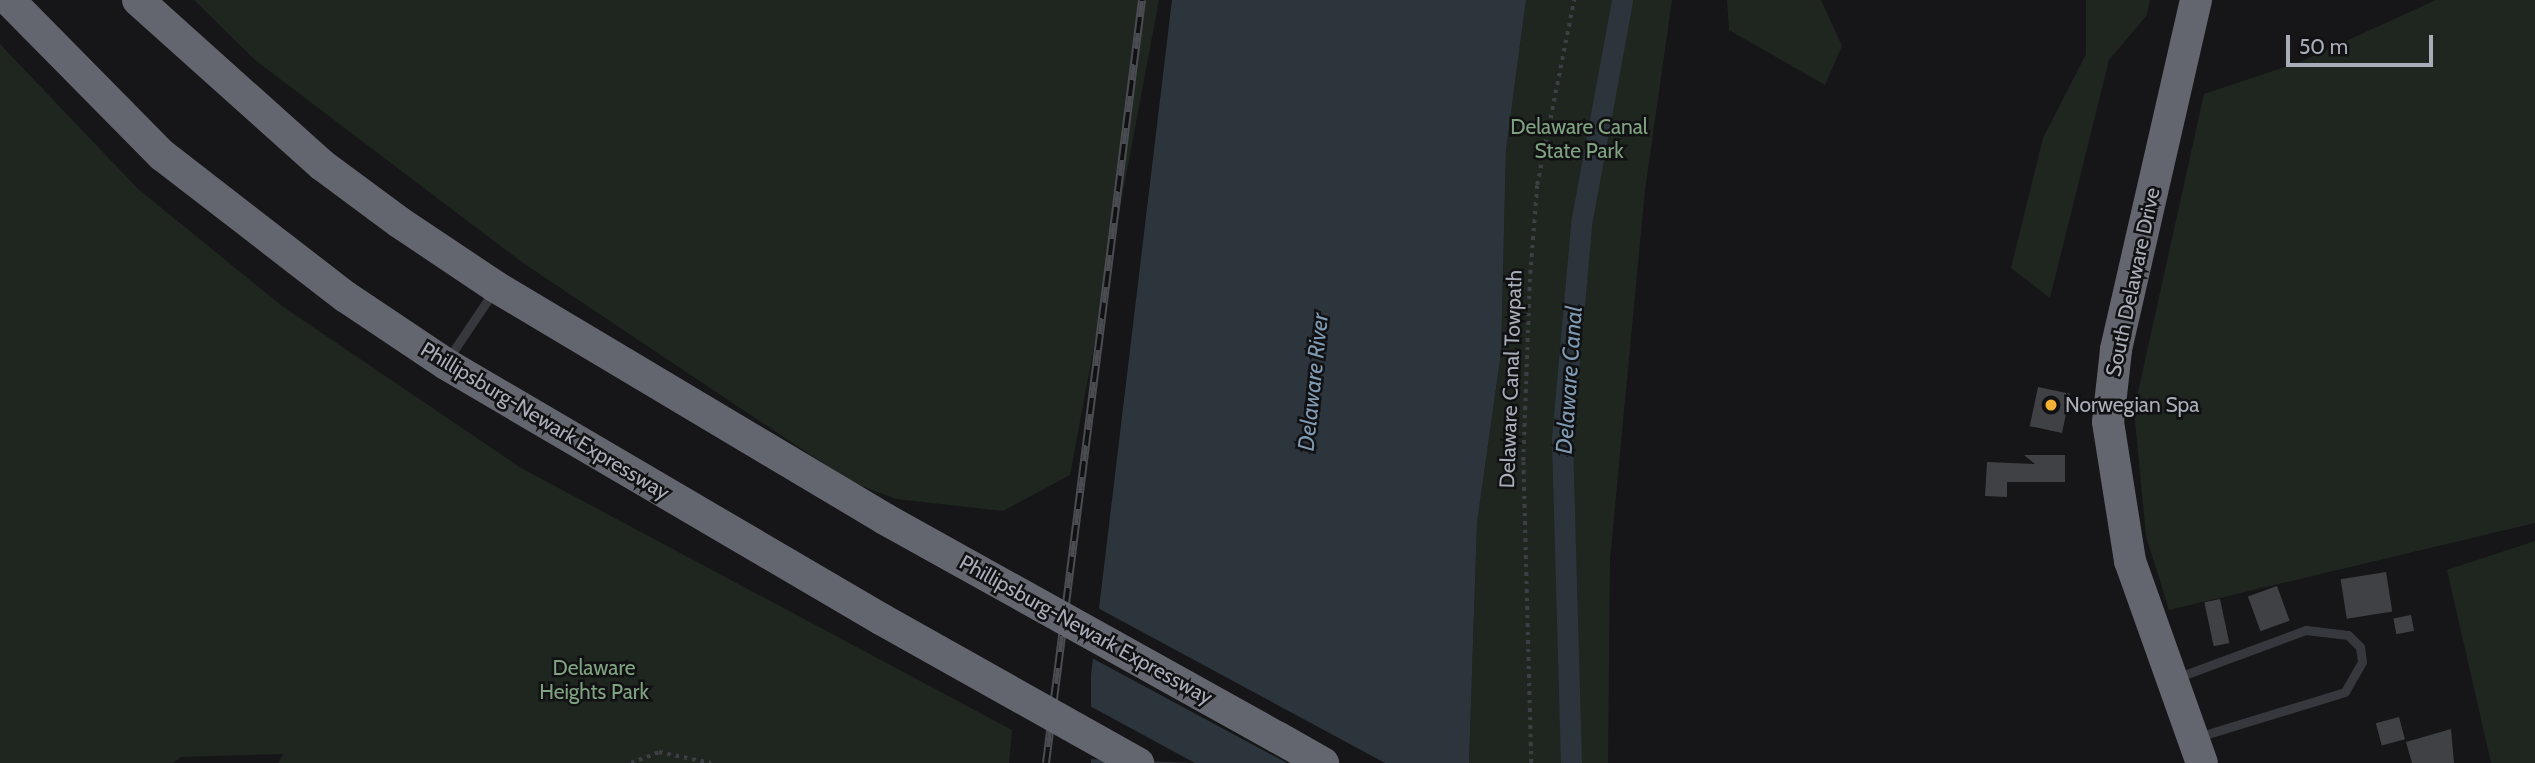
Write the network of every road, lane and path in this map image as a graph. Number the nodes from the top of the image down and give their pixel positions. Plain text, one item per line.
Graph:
1 (9, 0) edge
2 (138, 0) edge
3 (1574, 0) edge
4 (2196, 0) edge
5 (496, 287) junction
6 (446, 364) junction
7 (2170, 680) junction
8 (2197, 751) edge
9 (631, 763) edge
10 (711, 763) edge
11 (1138, 763) edge
12 (1323, 763) edge
13 (1531, 763) edge

1 - 6 highway, Phillipsburg-Newark Expressway
2 - 5 highway, Phillipsburg-Newark Expressway
3 - 13 path, Delaware Canal Towpath
4 - 7 highway, South Delaware Drive
5 - 6 lane
5 - 12 highway, Phillipsburg-Newark Expressway, bridge
6 - 11 highway, Phillipsburg-Newark Expressway, bridge
7 - 8 highway, South Delaware Drive
7 - 8 lane
9 - 10 path

